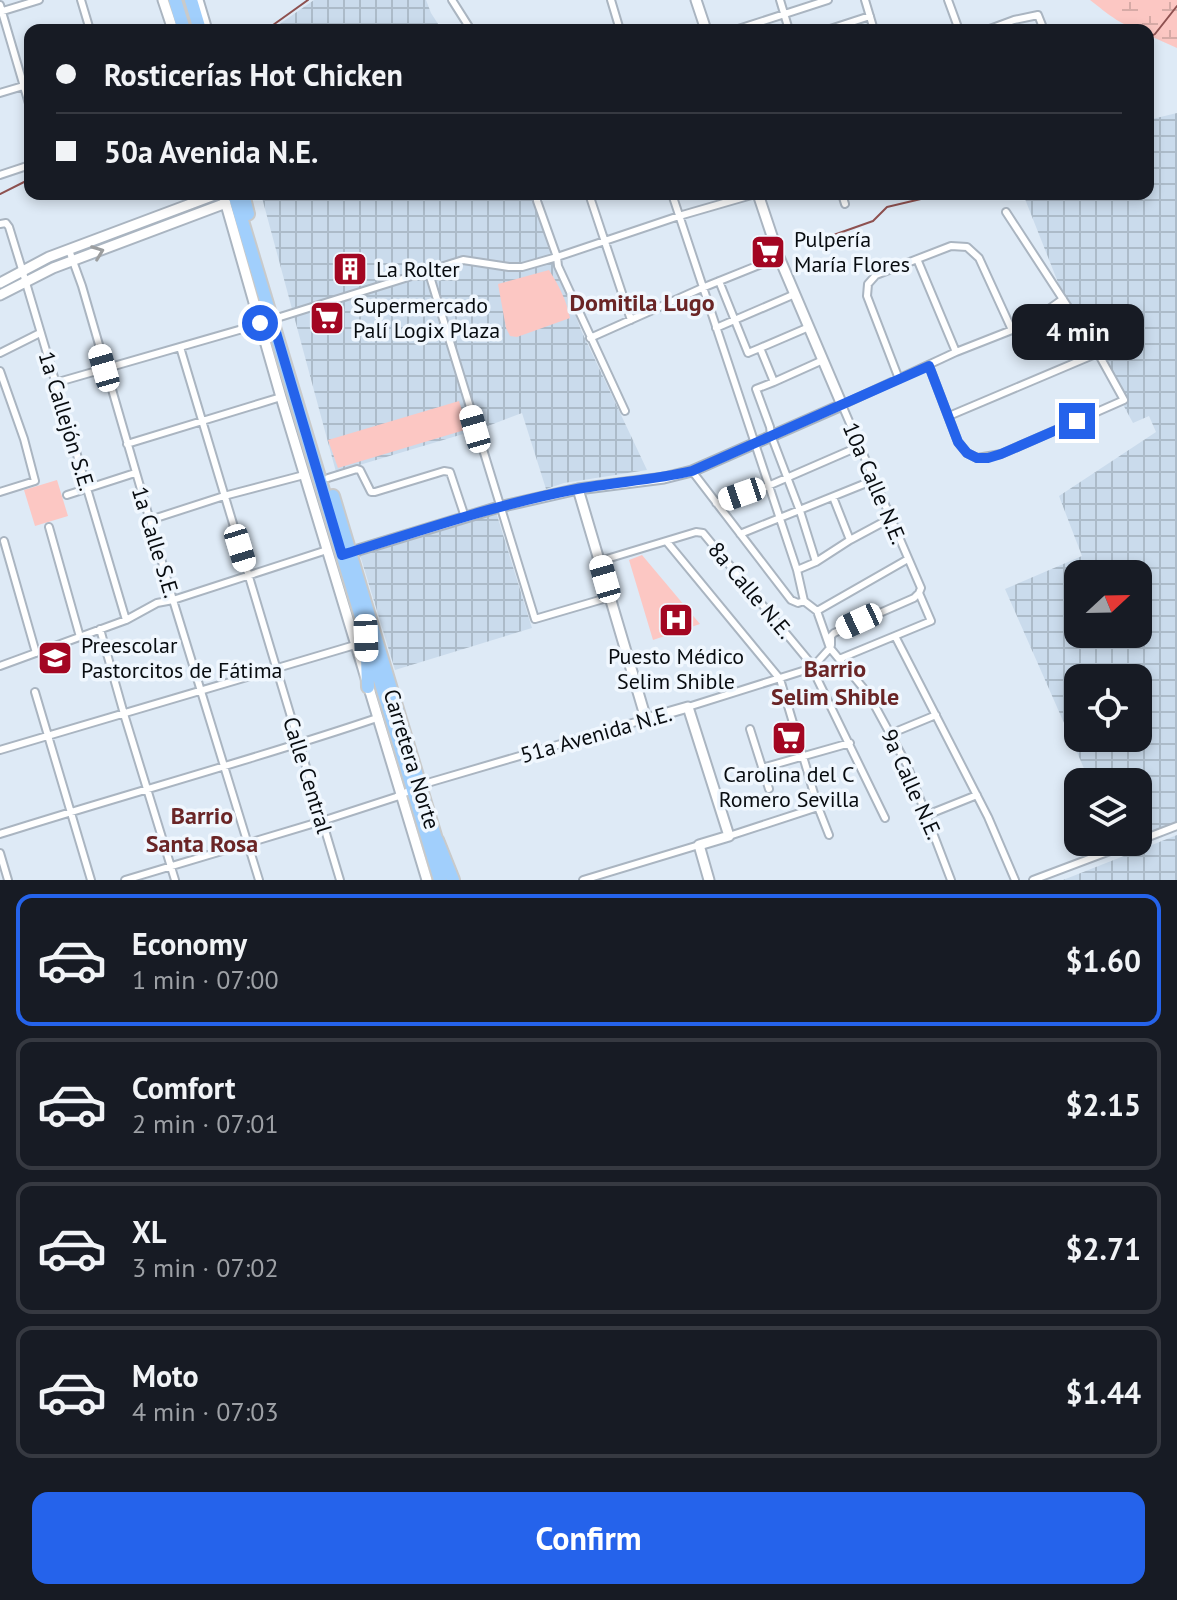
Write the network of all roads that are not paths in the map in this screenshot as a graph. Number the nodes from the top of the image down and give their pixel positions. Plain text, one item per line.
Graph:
1 (39, 0) edge
2 (81, 0) edge
3 (163, 0) edge
4 (175, 0) edge
5 (191, 0) edge
6 (198, 0) edge
7 (452, 0) edge
8 (611, 0) edge
9 (696, 0) edge
10 (780, 0) edge
11 (828, 0) edge
12 (865, 0) edge
13 (948, 0) edge
14 (1, 9) edge
15 (784, 14) junction
16 (870, 16) junction
17 (88, 24) edge
18 (171, 24) edge
19 (182, 24) edge
20 (198, 24) edge
21 (205, 24) edge
22 (467, 24) edge
23 (618, 24) edge
24 (704, 24) edge
25 (753, 24) edge
26 (787, 24) edge
27 (845, 24) edge
28 (872, 24) edge
29 (957, 24) edge
30 (1003, 24) edge
31 (1042, 24) edge
32 (24, 76) edge
33 (24, 86) edge
34 (0, 93) edge
35 (24, 167) edge
36 (0, 175) edge
37 (201, 200) edge
38 (220, 200) edge
39 (228, 200) edge
40 (245, 200) edge
41 (537, 200) edge
42 (591, 200) edge
43 (674, 200) edge
44 (736, 200) edge
45 (759, 200) edge
46 (844, 200) edge
47 (845, 204) dead end
48 (1006, 212) dead end
49 (679, 216) junction
50 (3, 224) edge
51 (606, 241) junction
52 (69, 250) junction
53 (557, 257) junction
54 (779, 257) junction
55 (917, 259) junction
56 (73, 261) junction
57 (23, 270) junction
58 (428, 270) junction
59 (25, 281) junction
60 (719, 281) junction
61 (0, 283) edge
62 (702, 288) junction
63 (795, 294) junction
64 (0, 295) edge
65 (1063, 299) junction
66 (271, 320) junction
67 (631, 320) junction
68 (735, 320) junction
69 (809, 327) junction
70 (716, 328) junction
71 (1012, 330) junction
72 (40, 333) junction
73 (590, 338) junction
74 (180, 347) junction
75 (760, 348) junction
76 (956, 352) junction
77 (0, 353) edge
78 (1098, 353) junction
79 (823, 360) junction
80 (929, 366) junction
81 (104, 368) junction
82 (0, 371) edge
83 (899, 379) junction
84 (774, 382) junction
85 (55, 383) junction
86 (756, 389) junction
87 (738, 396) junction
88 (281, 397) junction
89 (842, 405) junction
90 (625, 411) dead end
91 (949, 416) junction
92 (202, 421) junction
93 (771, 435) junction
94 (753, 443) junction
95 (127, 444) junction
96 (860, 446) junction
97 (692, 471) junction
98 (135, 473) junction
99 (304, 475) junction
100 (787, 477) junction
101 (328, 478) junction
102 (874, 480) junction
103 (768, 486) junction
104 (87, 489) junction
105 (578, 489) junction
106 (0, 492) edge
107 (67, 495) dead end
108 (224, 496) junction
109 (833, 497) junction
110 (716, 503) junction
111 (499, 507) junction
112 (800, 511) junction
113 (465, 517) junction
114 (780, 518) junction
115 (891, 518) junction
116 (150, 520) junction
117 (49, 527) dead end
118 (740, 534) junction
119 (850, 540) junction
120 (4, 541) dead end
121 (667, 542) junction
122 (327, 550) junction
123 (346, 554) junction
124 (908, 559) junction
125 (600, 561) junction
126 (816, 562) junction
127 (797, 570) junction
128 (248, 575) junction
129 (919, 593) junction
130 (610, 597) junction
131 (173, 600) junction
132 (804, 601) junction
133 (817, 611) junction
134 (126, 620) junction
135 (100, 629) junction
136 (895, 636) junction
137 (80, 637) junction
138 (361, 642) junction
139 (830, 648) junction
140 (36, 653) junction
141 (839, 659) junction
142 (0, 666) edge
143 (812, 668) junction
144 (276, 669) junction
145 (780, 679) junction
146 (368, 687) joint
147 (201, 691) junction
148 (35, 692) dead end
149 (688, 707) junction
150 (124, 714) junction
151 (936, 715) junction
152 (377, 718) junction
153 (646, 719) junction
154 (750, 729) dead end
155 (890, 734) junction
156 (48, 737) junction
157 (850, 743) junction
158 (299, 744) junction
159 (0, 750) edge
160 (803, 756) junction
161 (223, 765) junction
162 (762, 768) junction
163 (148, 789) junction
164 (769, 789) dead end
165 (411, 790) junction
166 (977, 795) junction
167 (818, 807) junction
168 (71, 811) junction
169 (927, 815) junction
170 (885, 818) dead end
171 (322, 821) junction
172 (1177, 826) edge
173 (0, 834) edge
174 (829, 835) dead end
175 (1152, 835) edge
176 (729, 836) junction
177 (248, 843) junction
178 (699, 845) junction
179 (0, 853) edge
180 (1096, 856) edge
181 (171, 866) junction
182 (424, 878) edge
183 (8, 880) edge
184 (91, 880) edge
185 (125, 880) edge
186 (175, 880) edge
187 (259, 880) edge
188 (340, 880) edge
189 (440, 880) edge
190 (451, 880) edge
191 (583, 880) edge
192 (709, 880) edge
193 (951, 880) edge
194 (1015, 880) edge
195 (1033, 880) edge

1 - 14 street
2 - 17 street
3 - 18 street
4 - 19 highway
5 - 20 highway
6 - 21 street
7 - 22 street
8 - 23 street
9 - 24 street
10 - 15 street
11 - 15 street
12 - 16 street
13 - 29 street
14 - 32 street
15 - 25 street
15 - 26 street
16 - 27 street
16 - 28 street
30 - 31 street
33 - 34 street
35 - 36 street
37 - 52 street
56 -> 38 street
39 - 66 highway
40 - 66 highway
41 - 53 street
42 - 51 street
43 - 49 street
44 - 49 street
45 - 54 street, 10a Calle N.E.
46 - 47 street
48 - 65 street
49 - 51 street
49 - 62 street
50 - 57 street, 1a Callejón S.E.
51 - 53 street
51 - 67 street
52 - 56 street, 1a Calle S.E.
52 - 57 street
53 - 58 street
53 - 73 street
54 - 60 street
54 - 63 street, 10a Calle N.E.
55 - 71 street
55 - 76 street
55 - 83 street
56 - 59 street
56 - 81 street, 1a Calle S.E.
57 - 59 street, 1a Callejón S.E.
57 - 61 street
58 - 66 street
58 - 111 street
59 - 64 street
59 - 72 street, 1a Callejón S.E.
60 - 62 street
60 - 68 street
62 - 67 street
62 - 70 street
63 - 68 street
63 - 69 street, 10a Calle N.E.
65 - 71 street
65 - 78 street
66 - 74 street
66 - 88 street
66 - 101 highway, Carretera Norte
66 - 123 highway, Carretera Norte
67 - 73 street
68 - 70 street
68 - 75 street
69 - 75 street
69 - 79 street, 10a Calle N.E.
70 - 87 street
71 - 76 street
72 - 77 street
72 - 85 street, 1a Callejón S.E.
73 - 90 street
74 - 81 street
74 - 92 street, Calle Central
75 - 84 street
76 - 80 street
78 - 91 street
78 - 91 street
79 - 84 street
79 - 89 street, 10a Calle N.E.
80 - 83 street
80 - 91 street
81 - 85 street
81 - 95 street, 1a Calle S.E.
82 - 106 street
83 - 89 street
84 - 86 street
85 - 104 street, 1a Callejón S.E.
86 - 87 street
86 - 93 street
87 - 94 street
88 - 92 street
88 - 99 street
89 - 93 street
89 - 96 street, 10a Calle N.E.
92 - 95 street
92 - 108 street, Calle Central
93 - 94 street
93 - 100 street
94 - 97 street
94 - 103 street
95 - 98 street, 1a Calle S.E.
96 - 100 street
96 - 102 street, 10a Calle N.E.
97 - 105 street
97 - 110 street
98 - 104 street
98 - 116 street, 1a Calle S.E.
99 - 108 street
99 - 122 street
100 - 103 street
100 - 112 street
101 - 113 street
101 - 123 highway, Carretera Norte
102 - 109 street
102 - 115 street, 10a Calle N.E.
103 - 110 street
103 - 114 street
104 - 107 street
104 - 134 street, 1a Callejón S.E.
105 - 111 street
105 - 125 street
108 - 116 street
108 - 128 street, Calle Central
109 - 112 street
109 - 119 street
110 - 118 street
111 - 113 street
111 - 130 street
112 - 114 street
112 - 126 street
113 - 123 street
114 - 118 street
114 - 127 street
115 - 119 street
115 - 124 street, 10a Calle N.E.
116 - 131 street, 1a Calle S.E.
117 - 137 street
118 - 132 street
119 - 126 street
120 - 140 street
121 - 125 street
121 - 143 street, 8a Calle N.E.
121 - 145 street
122 - 128 street
122 - 138 street
123 - 138 highway, Carretera Norte
123 - 165 highway, Carretera Norte
124 - 129 street, 10a Calle N.E.
124 - 133 street
125 - 130 street
126 - 127 street
127 - 132 street
128 - 131 street
128 - 144 street, Calle Central
129 - 136 street, 10a Calle N.E.
129 - 139 street, 51a Avenida N.E.
130 - 153 street
131 - 134 street
131 - 147 street, 1a Calle S.E.
132 - 133 street
133 - 139 street, 9a Calle N.E.
134 - 135 street
135 - 137 street
135 - 150 street
136 - 141 street
136 - 151 street
137 - 140 street
138 - 144 street
138 - 146 highway
138 - 165 highway, Carretera Norte
139 - 141 street, 9a Calle N.E.
139 - 143 street, 51a Avenida N.E.
140 - 142 street
141 - 155 street, 9a Calle N.E.
143 - 145 street, 51a Avenida N.E.
143 - 157 street, 8a Calle N.E.
144 - 147 street
144 - 158 street, Calle Central
145 - 149 street, 51a Avenida N.E.
145 - 160 street
146 - 152 street
147 - 150 street
147 - 161 street, 1a Calle S.E.
148 - 156 street
149 - 153 street, 51a Avenida N.E.
149 - 176 street
150 - 156 street
150 - 163 street
151 - 155 street
151 - 166 street
152 - 158 street
152 - 165 street
153 - 165 street, 51a Avenida N.E.
154 - 162 street
155 - 169 street, 9a Calle N.E.
156 - 159 street
156 - 168 street
157 - 160 street
157 - 170 street, 8a Calle N.E.
158 - 161 street
158 - 171 street, Calle Central
160 - 162 street
160 - 167 street
161 - 163 street
161 - 177 street, 1a Calle S.E.
162 - 164 street
163 - 168 street
163 - 181 street
165 - 171 street, 51a Avenida N.E.
165 - 182 street
165 - 189 highway, Carretera Norte
165 - 190 highway, Carretera Norte
166 - 169 street
166 - 194 street
167 - 174 street
167 - 176 street
168 - 173 street
168 - 184 street
169 - 193 street, 9a Calle N.E.
171 - 177 street, 51a Avenida N.E.
171 - 188 street, Calle Central
172 - 175 street
176 - 178 street
177 - 181 street, 51a Avenida N.E.
177 - 187 street, 1a Calle S.E.
178 - 191 street
178 - 192 street
179 - 183 street
180 - 195 street
181 - 185 street, 51a Avenida N.E.
181 - 186 street

